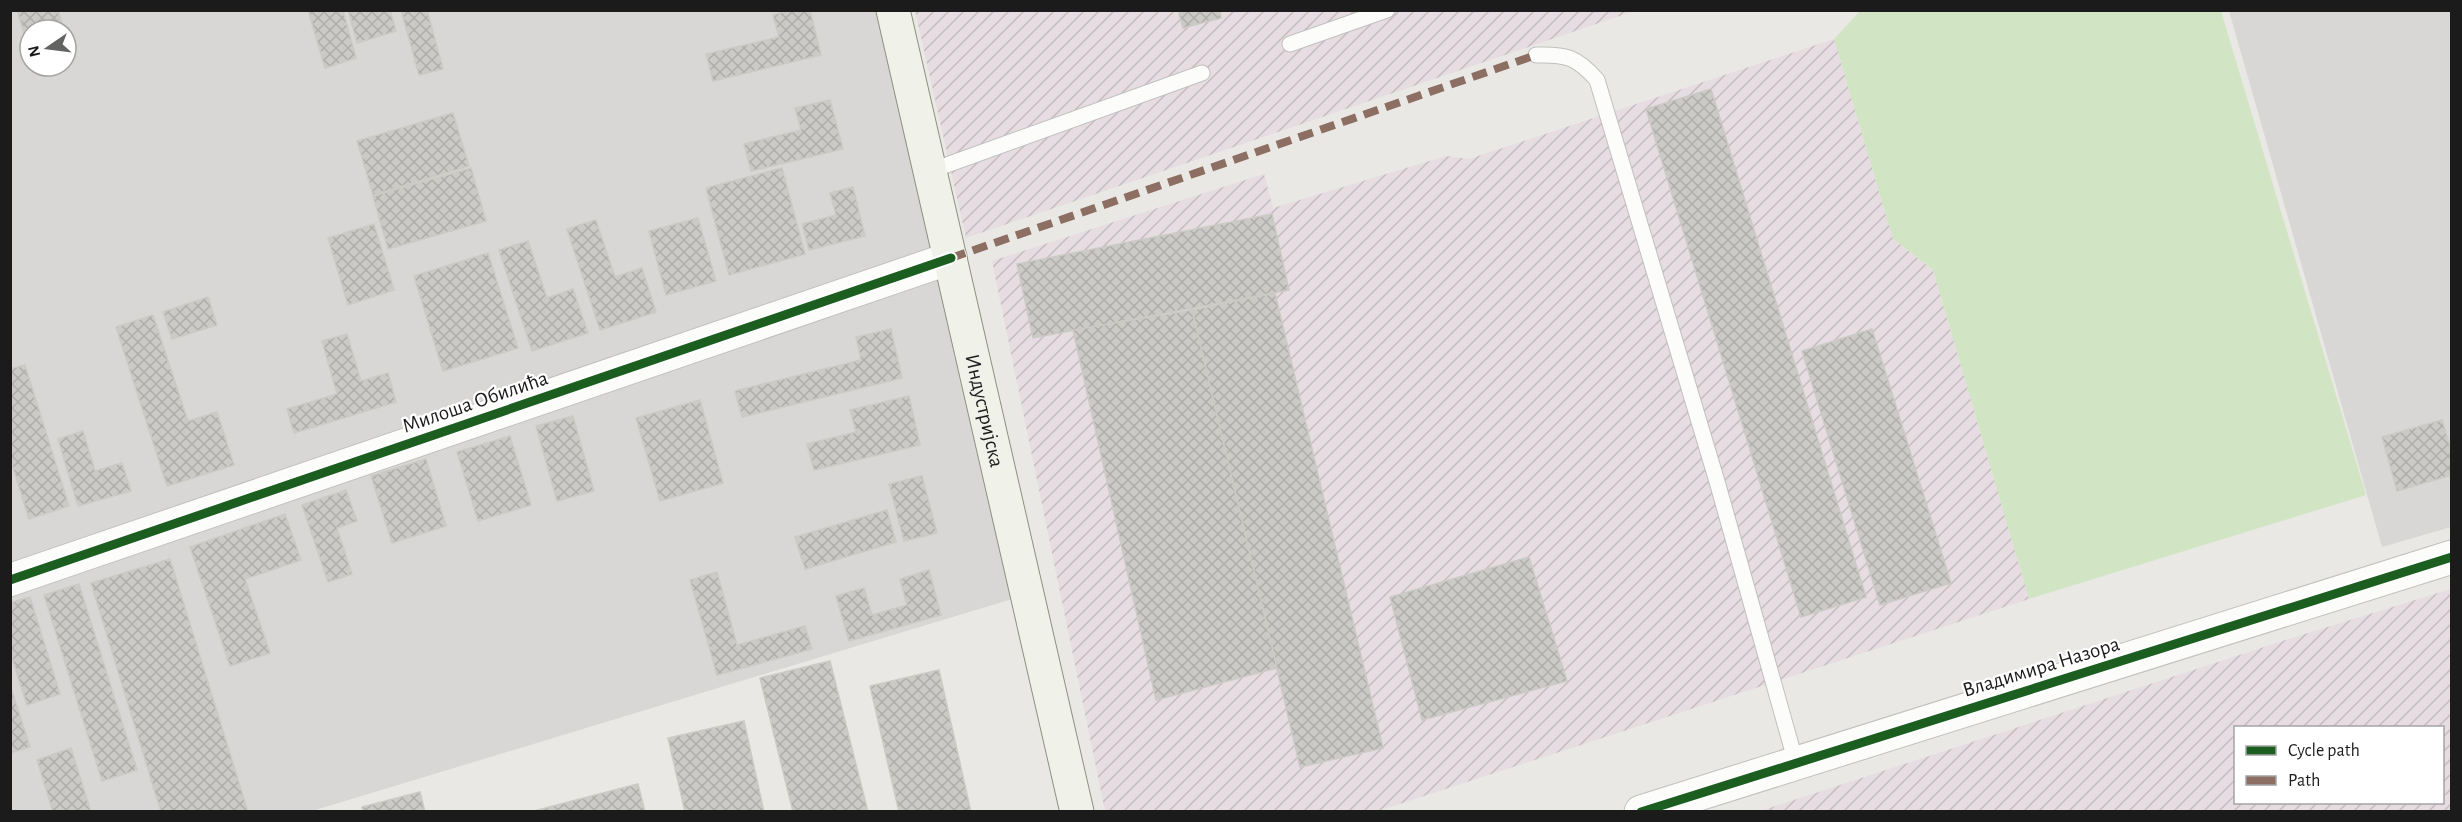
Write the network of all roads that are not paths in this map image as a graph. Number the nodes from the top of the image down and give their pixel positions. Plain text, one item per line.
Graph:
1 (893, 10) edge
2 (1387, 10) edge
3 (1290, 44) dead end
4 (1536, 55) dead end
5 (1202, 73) dead end
6 (930, 171) junction
7 (951, 258) junction
8 (2451, 557) edge
9 (10, 580) edge
10 (1796, 763) junction
11 (1077, 812) edge
12 (1641, 812) edge

1 - 6 main road, Индустријска
2 - 3 lane
4 - 10 lane
5 - 6 lane
6 - 7 main road, Индустријска
7 - 9 street, Милоша Обилића
7 - 11 main road, Индустријска
8 - 10 street, Владимира Назора
10 - 12 street, Владимира Назора

